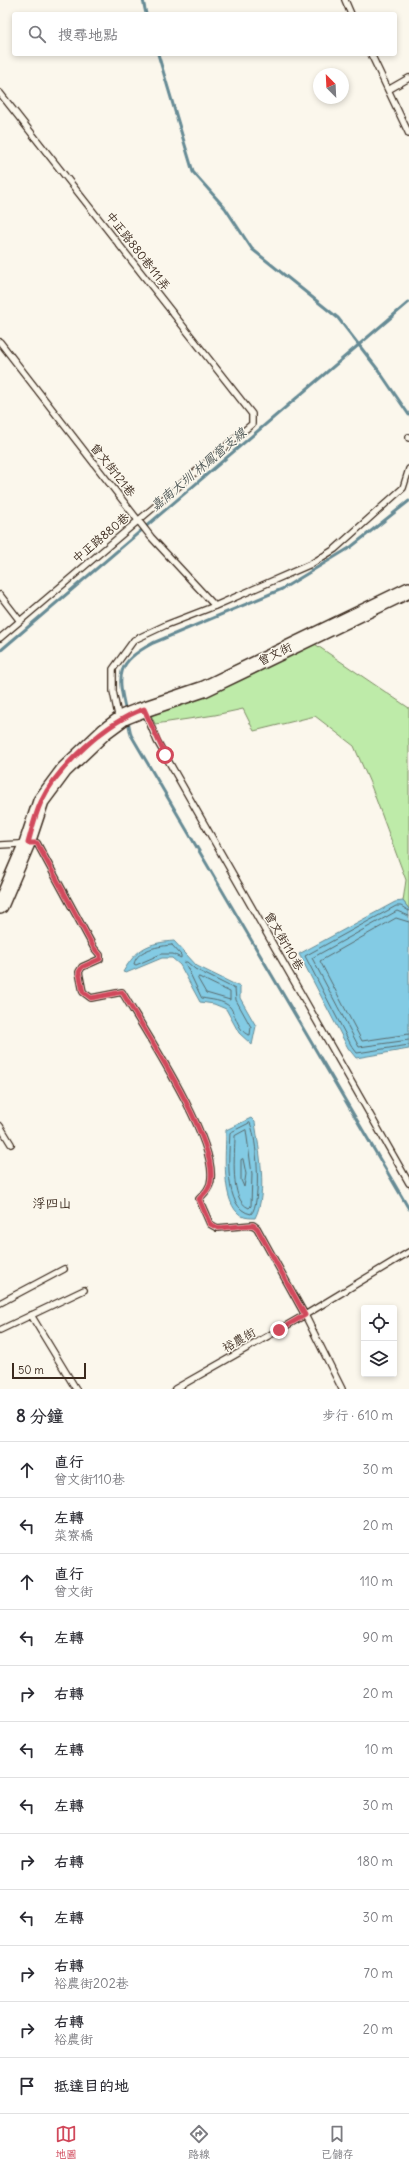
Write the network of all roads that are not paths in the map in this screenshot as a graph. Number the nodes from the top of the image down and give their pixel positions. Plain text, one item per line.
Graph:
1 (345, 0) edge
2 (350, 12) edge
3 (372, 56) edge
4 (409, 78) edge
5 (388, 90) junction
6 (0, 93) edge
7 (409, 134) edge
8 (0, 342) edge
9 (252, 424) joint
10 (409, 469) edge
11 (140, 523) junction
12 (409, 590) edge
13 (0, 595) edge
14 (215, 606) junction
15 (20, 621) junction
16 (0, 638) edge
17 (141, 710) junction
18 (119, 722) junction
19 (28, 843) junction
20 (0, 845) edge
21 (0, 906) edge
22 (0, 1126) edge
23 (11, 1144) dead end
24 (409, 1183) edge
25 (409, 1252) edge
26 (64, 1269) dead end
27 (84, 1290) dead end
28 (0, 1303) edge
29 (305, 1315) junction
30 (31, 1316) junction
31 (0, 1330) edge
32 (76, 1389) edge
33 (175, 1389) edge
34 (342, 1389) edge

1 - 2 lane
3 - 5 lane
4 - 5 lane
5 - 7 lane
6 - 9 lane, 中正路880巷111弄
8 - 11 lane, 曾文街121巷
9 - 11 lane, 中正路880巷
10 - 14 lane
11 - 14 lane, 曾文街121巷
11 - 15 lane, 中正路880巷
12 - 17 main road, 曾文街
13 - 15 lane
14 - 18 lane
15 - 16 lane, 中正路880巷
17 - 18 main road, 曾文街
17 - 24 lane, 曾文街110巷
18 - 19 main road
19 - 20 lane
19 - 21 main road
19 - 29 lane
22 - 23 lane
25 - 29 lane, 裕農街
26 - 28 lane
27 - 30 lane
29 - 33 lane, 裕農街
29 - 34 lane
30 - 31 lane
30 - 32 lane

